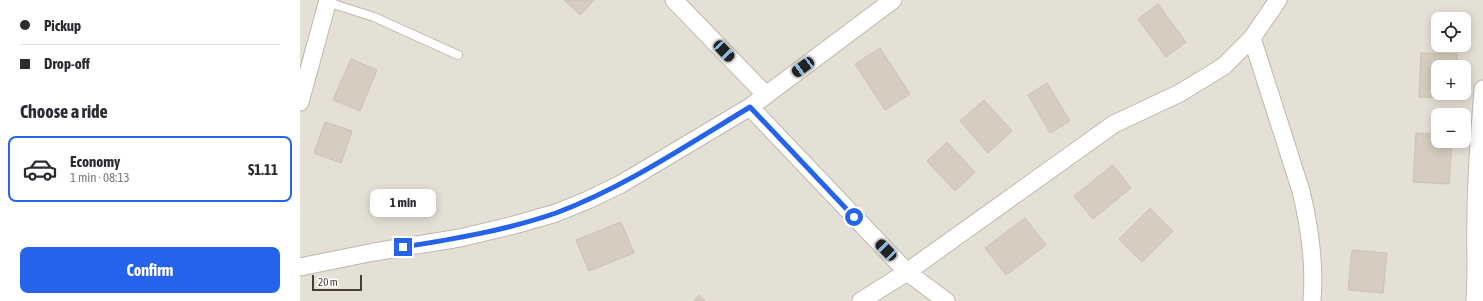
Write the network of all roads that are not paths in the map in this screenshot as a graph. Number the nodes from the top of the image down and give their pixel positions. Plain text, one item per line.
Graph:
1 (674, 0) edge
2 (893, 0) edge
3 (1278, 0) edge
4 (327, 1) edge
5 (1252, 38) junction
6 (458, 55) dead end
7 (1483, 89) edge
8 (766, 95) junction
9 (300, 102) edge
10 (750, 107) junction
11 (300, 267) edge
12 (907, 272) junction
13 (861, 301) edge
14 (946, 301) edge
15 (1312, 301) edge
16 (1475, 301) edge

1 - 8 street
2 - 8 street
3 - 5 street
4 - 6 lane
4 - 9 street
5 - 12 street
5 - 15 street
7 - 16 street
8 - 10 street
10 - 11 street
10 - 12 street
12 - 13 street
12 - 14 street

